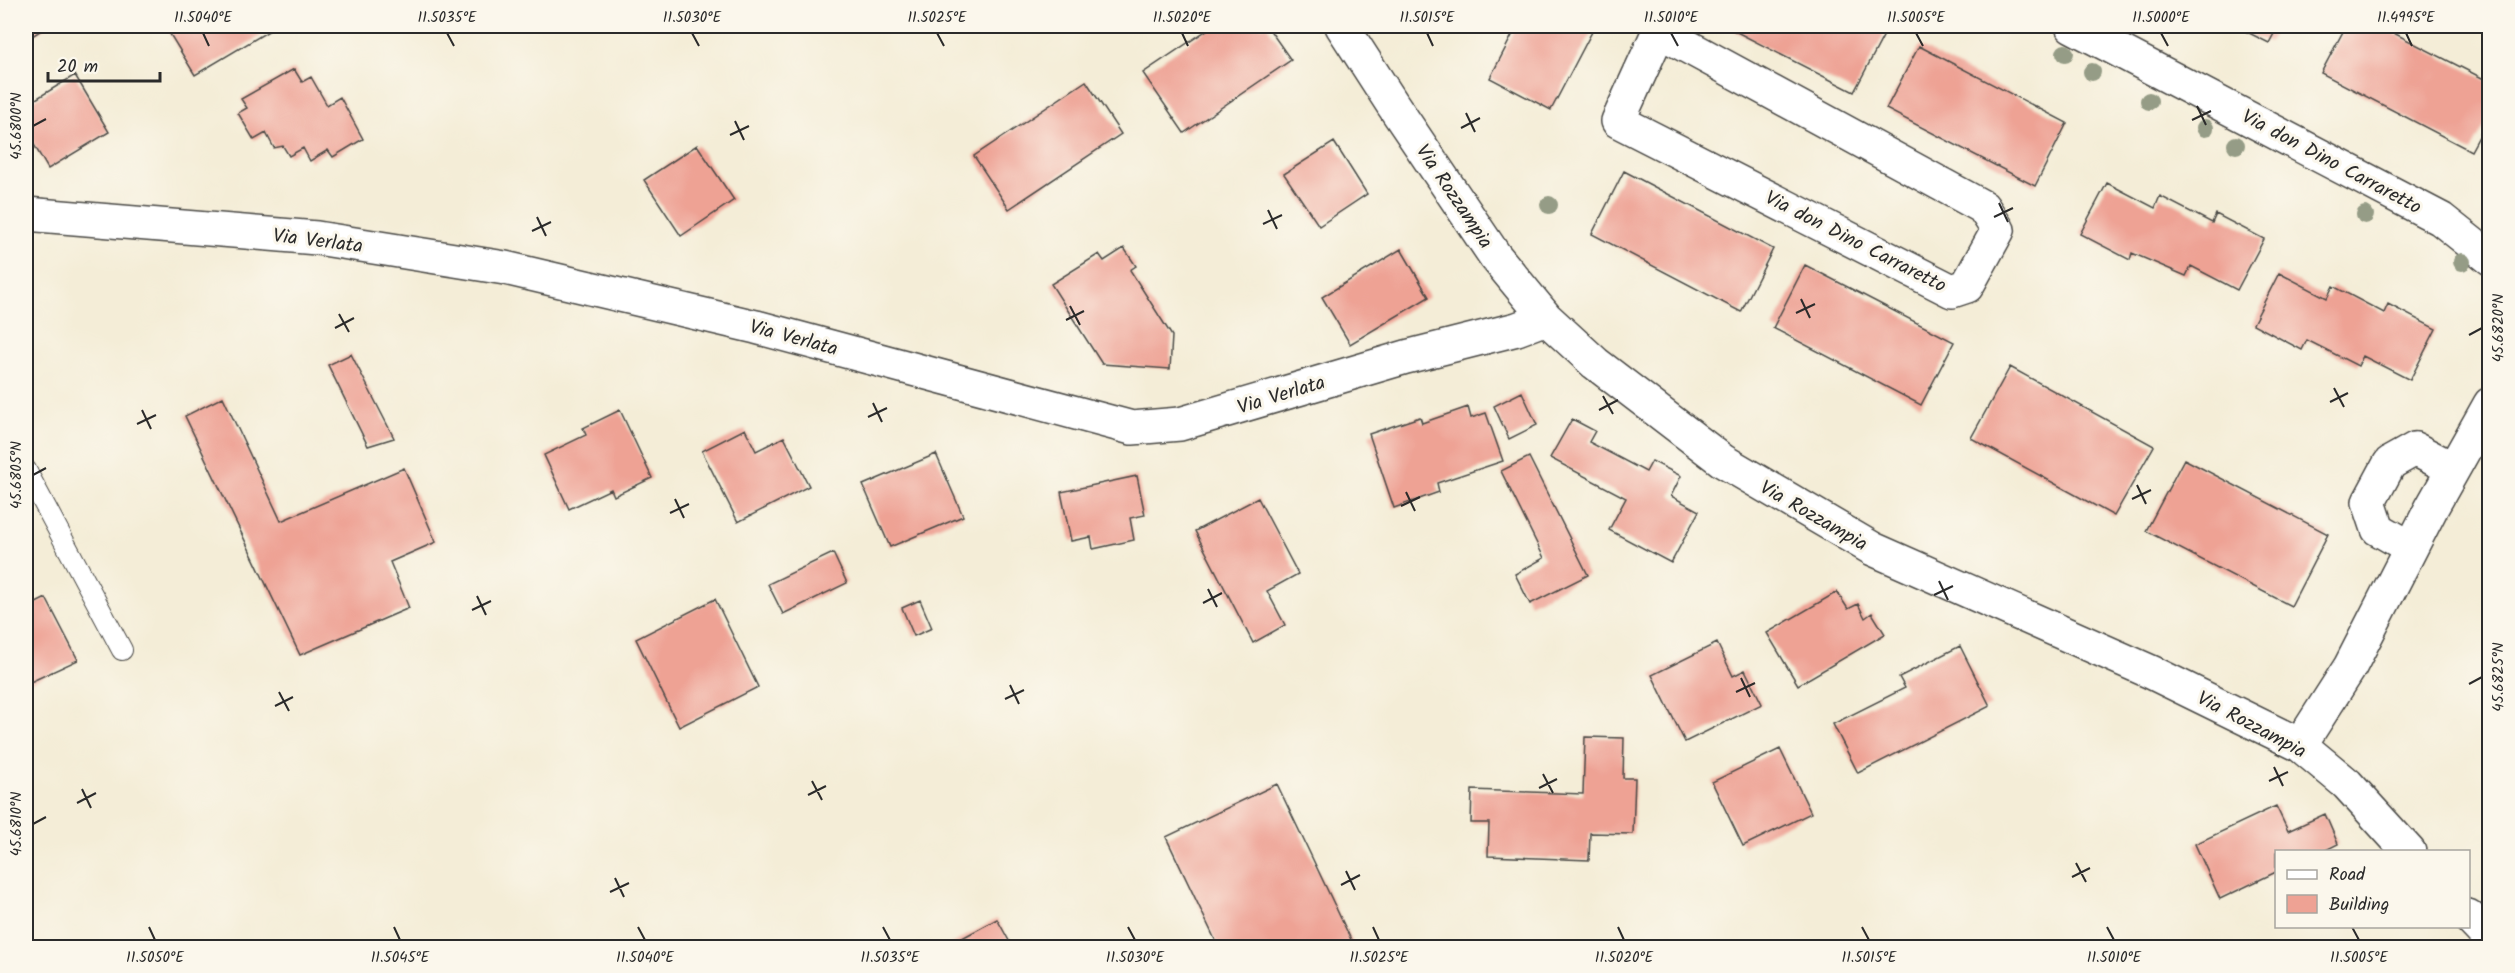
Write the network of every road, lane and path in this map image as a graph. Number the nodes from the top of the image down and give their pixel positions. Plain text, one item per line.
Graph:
1 (1342, 26) edge
2 (2073, 26) edge
3 (1661, 28) edge
4 (26, 214) edge
5 (2490, 258) edge
6 (1546, 318) junction
7 (2490, 404) edge
8 (26, 470) edge
9 (2453, 470) junction
10 (2411, 549) junction
11 (122, 650) dead end
12 (2300, 745) junction
13 (2407, 850) edge
14 (2470, 917) edge
15 (2490, 939) edge

1 - 6 street, Via Rozzampia
2 - 5 street, Via don Dino Carraretto
3 - 3 street, Via don Dino Carraretto
4 - 6 street, Via Verlata
6 - 12 street, Via Rozzampia
7 - 9 street
8 - 11 lane
9 - 10 street
9 - 10 street
10 - 12 street
12 - 13 street, Via Rozzampia
14 - 15 street

